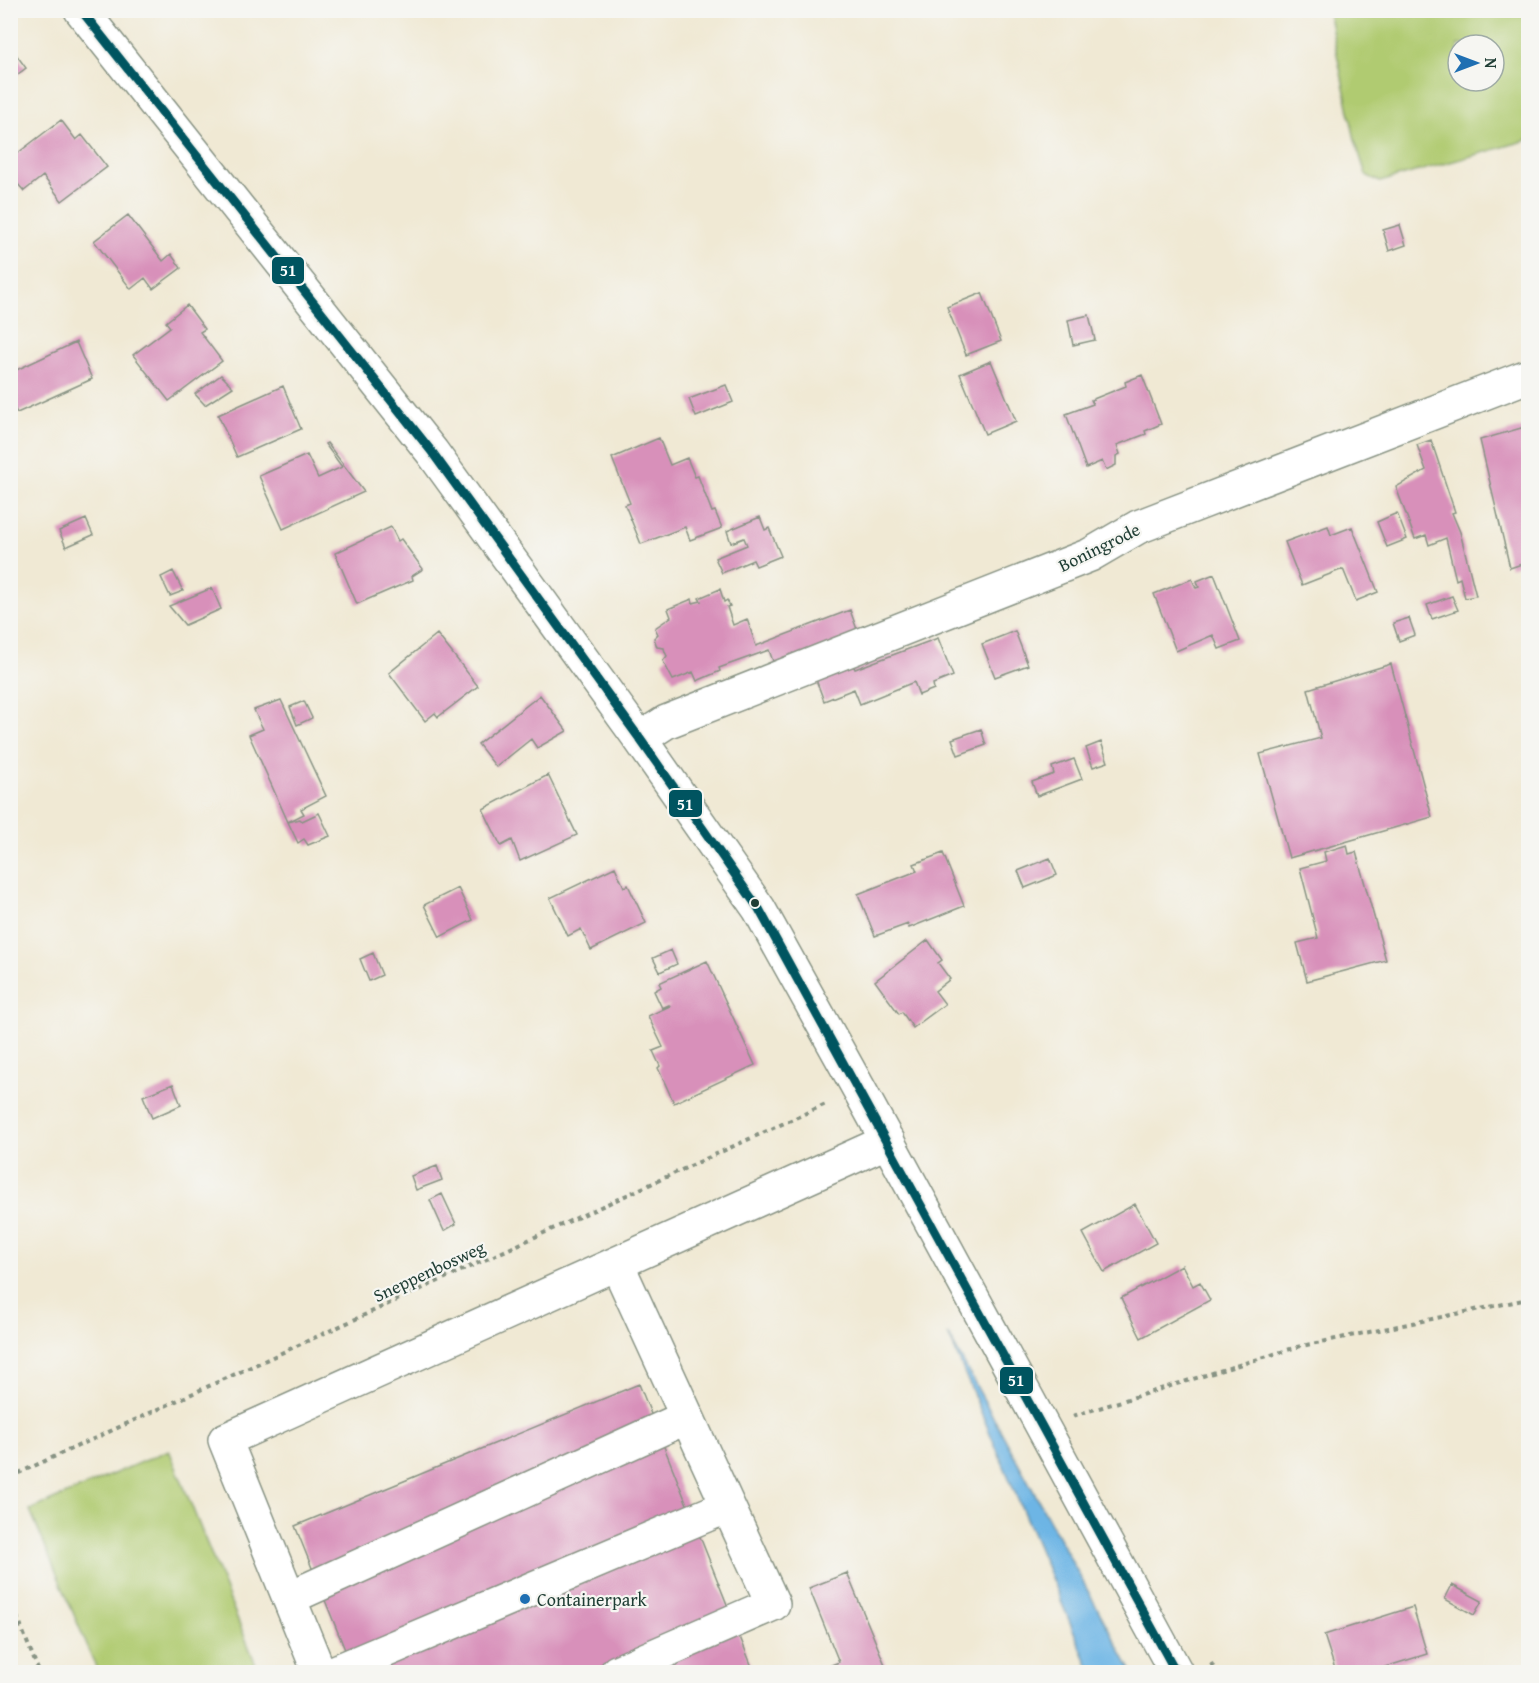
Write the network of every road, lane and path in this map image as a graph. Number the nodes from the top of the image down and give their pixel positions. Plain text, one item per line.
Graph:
1 (81, 10) edge
2 (1528, 376) edge
3 (640, 740) junction
4 (859, 1089) junction
5 (888, 1141) junction
6 (617, 1264) junction
7 (1528, 1299) edge
8 (687, 1417) junction
9 (1042, 1428) junction
10 (10, 1477) edge
11 (728, 1506) junction
12 (289, 1598) junction
13 (10, 1599) edge
14 (39, 1672) edge
15 (319, 1672) edge
16 (335, 1672) edge
17 (617, 1672) edge
18 (1176, 1672) edge

1 - 3 street
2 - 3 street, Boningrode
3 - 4 street
4 - 5 street
4 - 10 path, Sneppenbosweg
5 - 6 street
5 - 9 street
6 - 8 street
6 - 12 street
7 - 9 path
8 - 11 street
8 - 12 street
9 - 18 street
11 - 16 street
11 - 17 street
12 - 15 street
13 - 14 path

